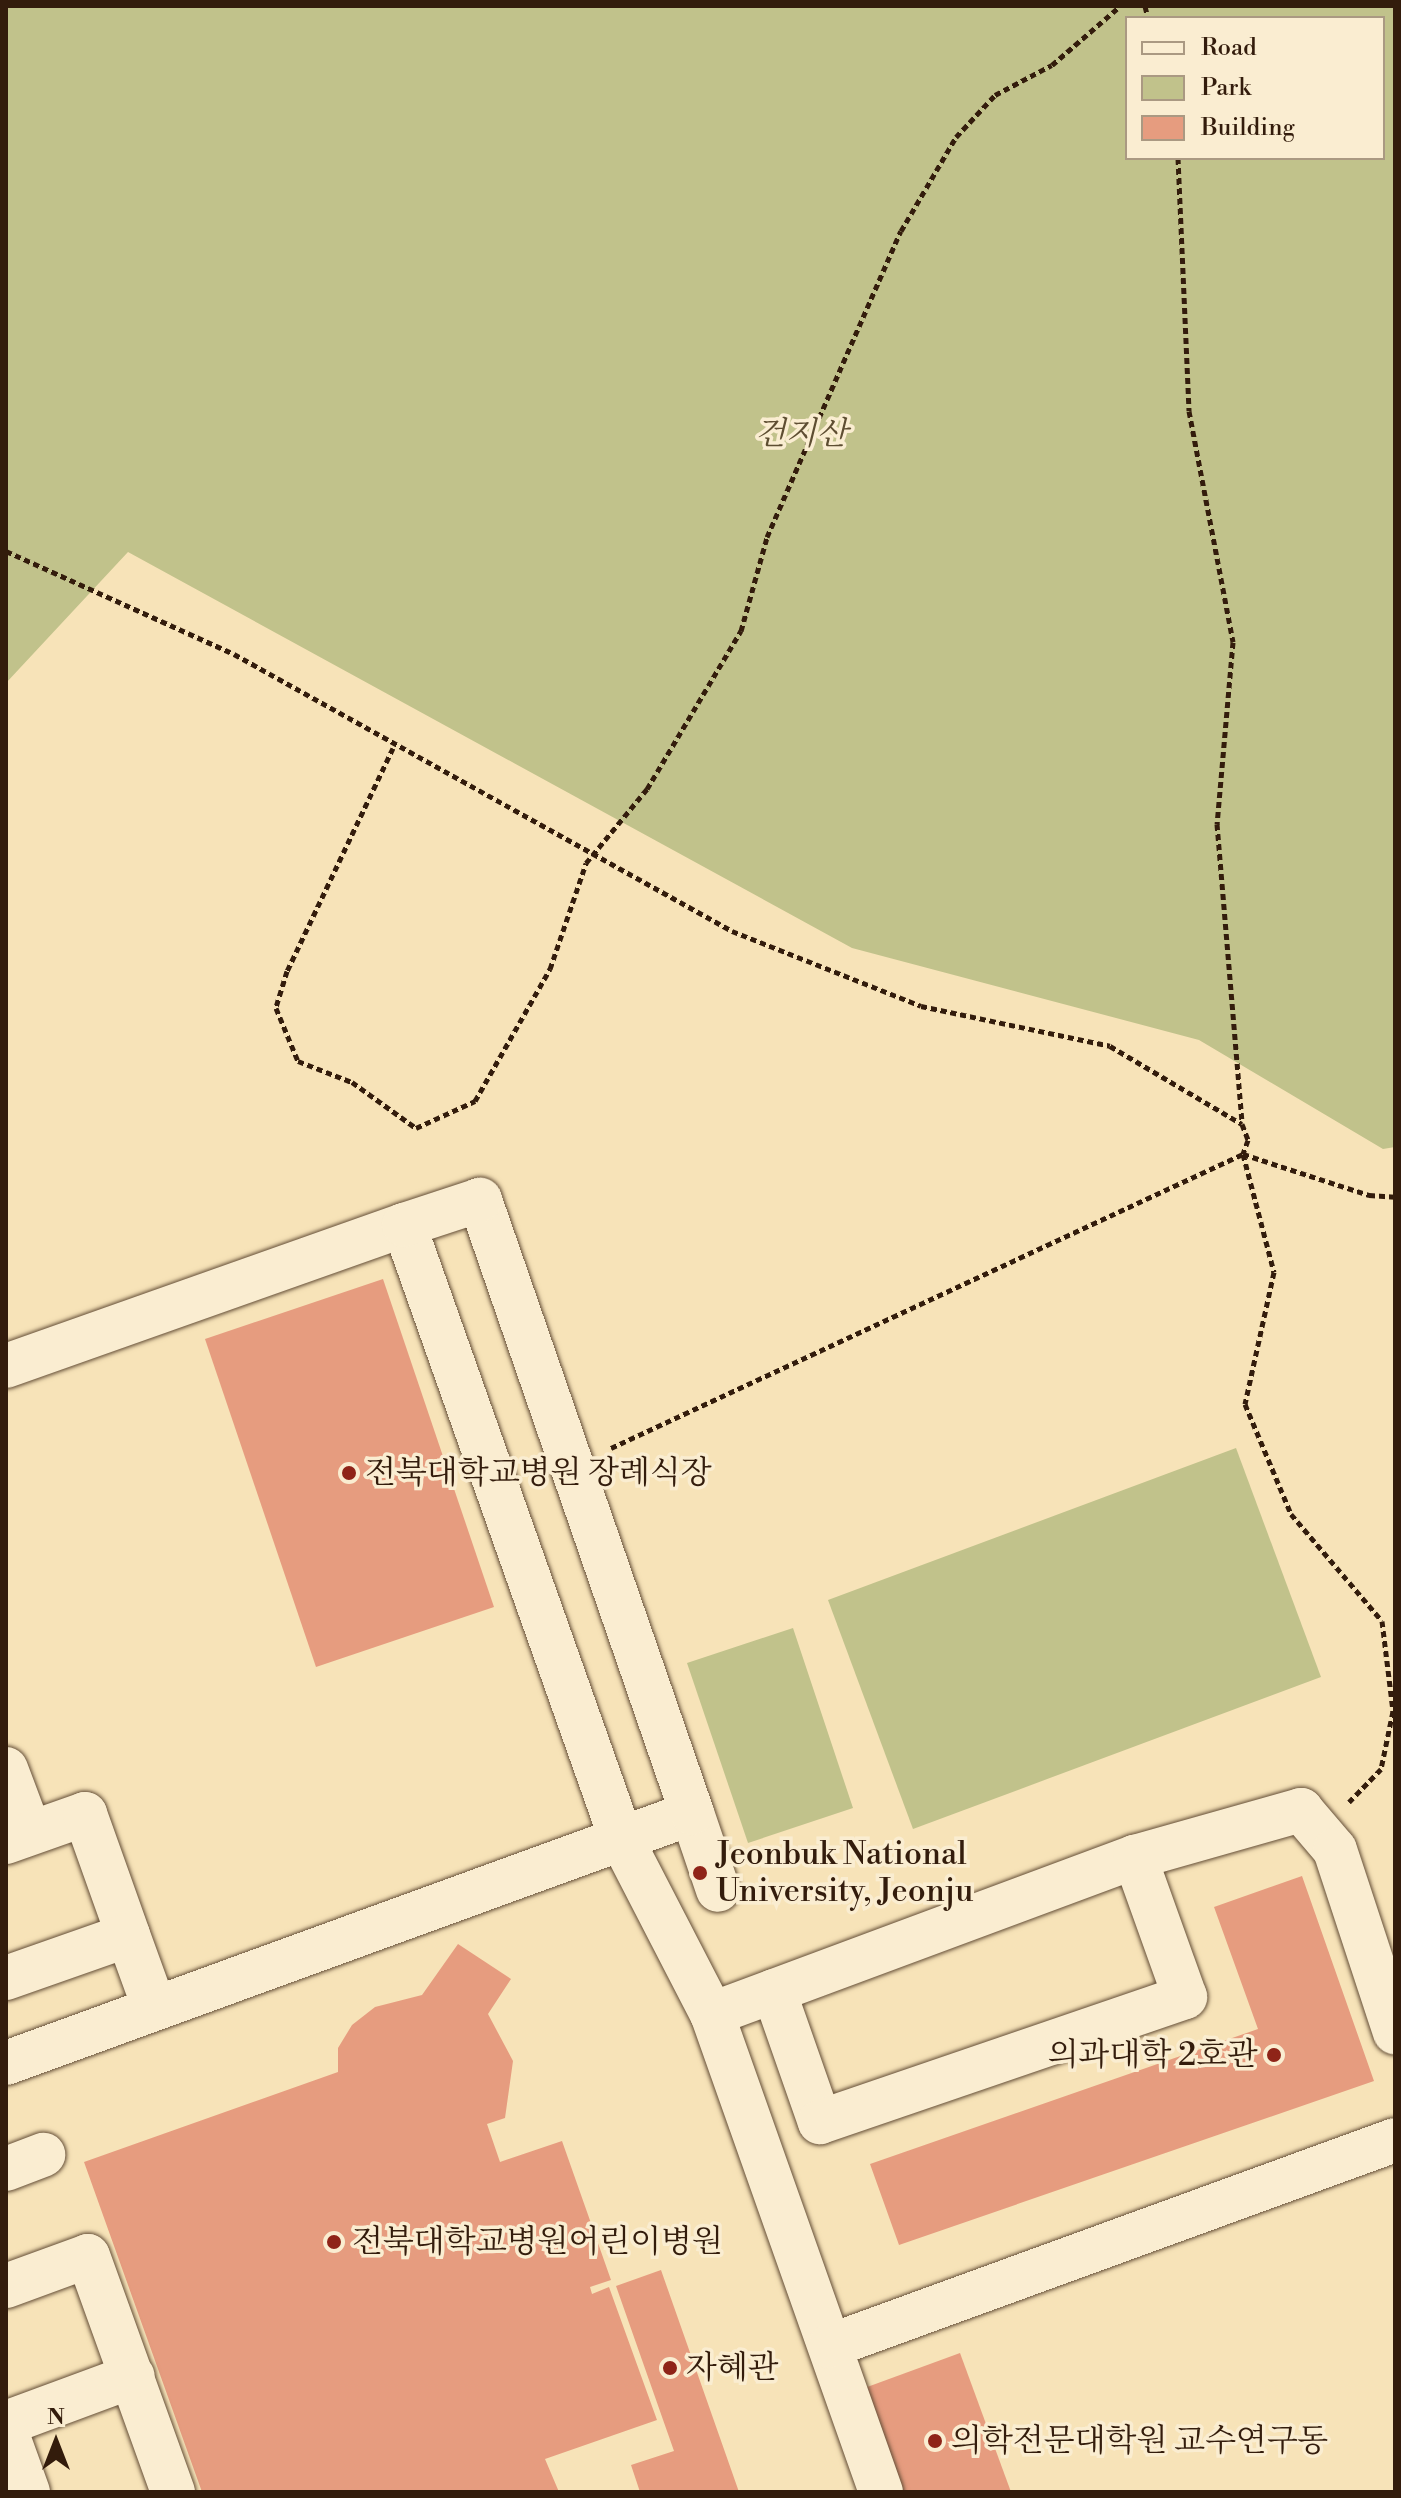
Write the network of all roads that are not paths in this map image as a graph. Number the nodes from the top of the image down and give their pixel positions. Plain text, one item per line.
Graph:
1 (404, 1225) junction
2 (6, 1366) edge
3 (6, 1769) edge
4 (692, 1813) junction
5 (18, 1837) edge
6 (621, 1838) junction
7 (1135, 1857) junction
8 (718, 1890) dead end
9 (128, 1935) junction
10 (6, 1978) edge
11 (774, 1991) junction
12 (154, 2007) junction
13 (712, 2014) junction
14 (1395, 2032) edge
15 (6, 2063) edge
16 (1395, 2140) edge
17 (6, 2286) edge
18 (830, 2346) junction
19 (133, 2376) junction
20 (6, 2423) edge
21 (6, 2431) edge
22 (28, 2492) edge
23 (173, 2492) edge
24 (881, 2492) edge

1 - 2 lane
1 - 4 lane
1 - 6 lane
3 - 5 lane
4 - 6 lane
4 - 8 lane
5 - 9 lane
6 - 12 lane
6 - 13 lane
7 - 11 lane
7 - 11 lane
7 - 14 lane
9 - 10 lane
9 - 12 lane
11 - 13 lane
12 - 15 lane
13 - 18 lane
16 - 18 lane
17 - 19 lane
18 - 24 lane
19 - 20 lane
19 - 23 lane
21 - 22 lane

